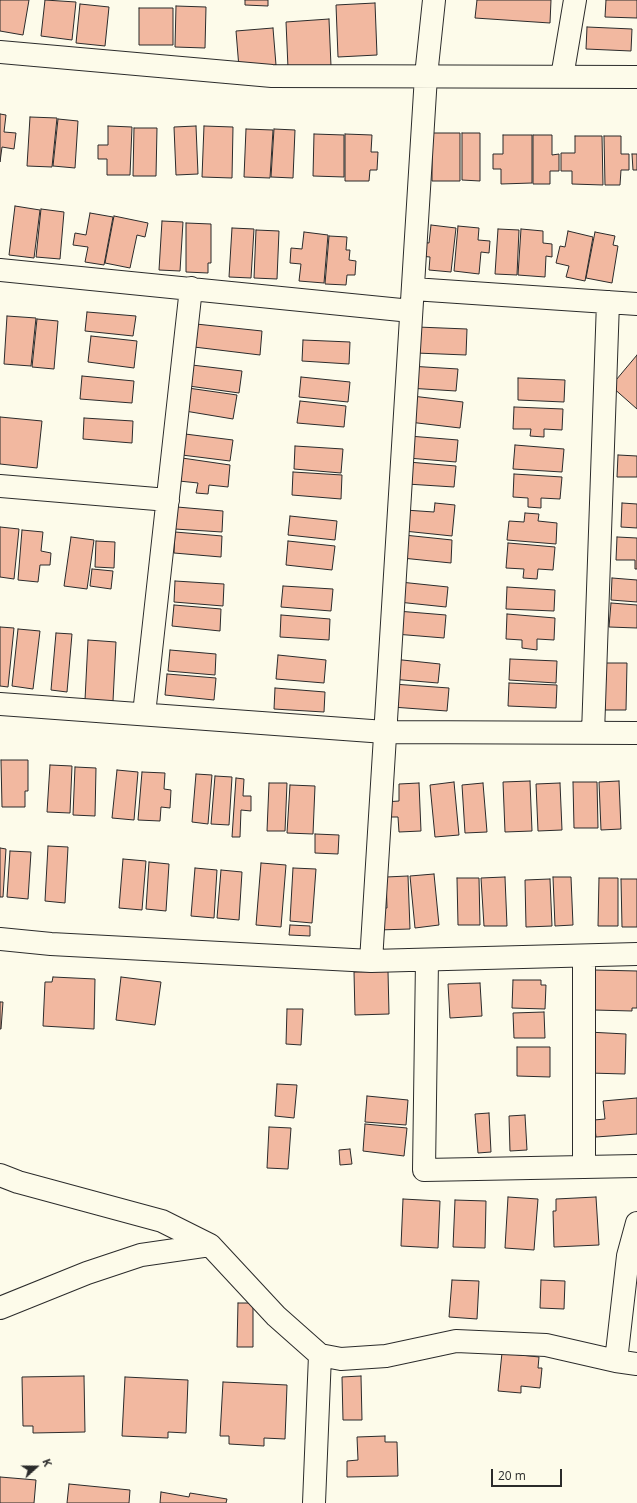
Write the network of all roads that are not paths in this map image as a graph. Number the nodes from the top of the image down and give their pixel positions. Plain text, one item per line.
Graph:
1 (434, 0) edge
2 (575, 0) edge
3 (0, 52) edge
4 (426, 76) junction
5 (562, 77) junction
6 (637, 77) edge
7 (0, 270) edge
8 (192, 288) junction
9 (412, 300) junction
10 (608, 302) junction
11 (637, 304) edge
12 (0, 486) edge
13 (168, 500) junction
14 (0, 704) edge
15 (144, 714) junction
16 (385, 732) junction
17 (593, 733) junction
18 (637, 733) edge
19 (0, 939) edge
20 (637, 954) edge
21 (584, 956) junction
22 (427, 960) junction
23 (371, 961) junction
24 (637, 1166) edge
25 (584, 1167) junction
26 (0, 1175) edge
27 (637, 1223) edge
28 (210, 1245) junction
29 (0, 1308) edge
30 (320, 1355) junction
31 (627, 1362) edge
32 (314, 1503) edge

1 - 4 street
2 - 5 street
3 - 4 street
4 - 5 street
4 - 9 street
5 - 6 street
7 - 8 street
8 - 9 street
8 - 13 street
9 - 10 street
9 - 16 street
10 - 11 street
10 - 17 street
12 - 13 street
13 - 15 street
14 - 15 street
15 - 16 street
16 - 17 street
16 - 23 street
17 - 18 street
19 - 23 street
20 - 21 street
21 - 22 street
21 - 25 street
22 - 23 street
22 - 25 street
24 - 25 street
26 - 28 street
27 - 31 street
28 - 29 street
28 - 30 street
30 - 31 street
30 - 32 street

